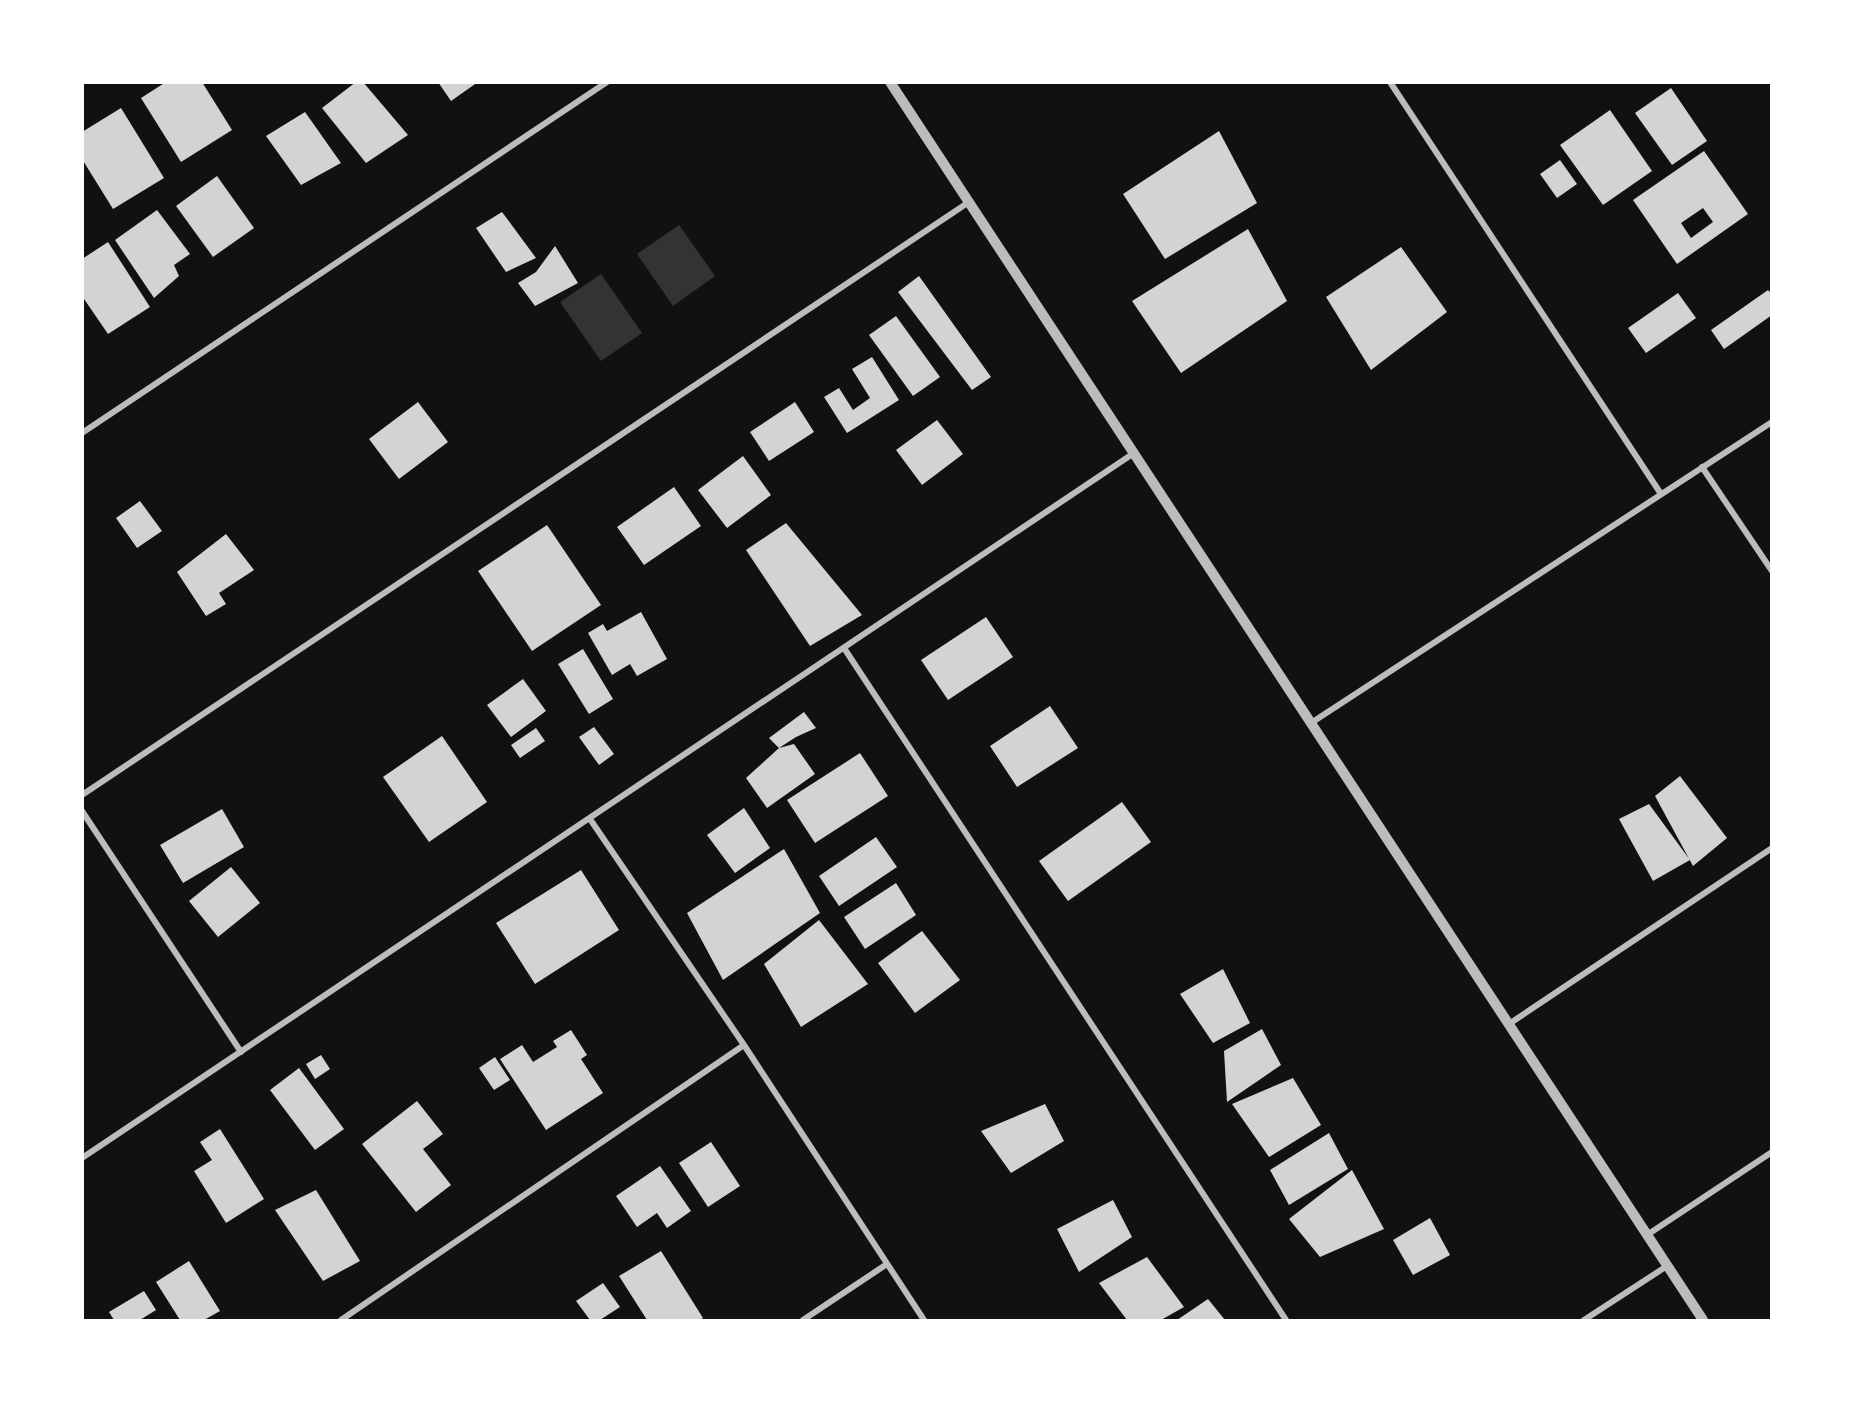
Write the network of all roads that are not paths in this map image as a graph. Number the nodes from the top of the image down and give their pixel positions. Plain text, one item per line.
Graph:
1 (607, 82) edge
2 (890, 82) edge
3 (1390, 82) edge
4 (969, 202) junction
5 (1772, 422) edge
6 (82, 433) edge
7 (1134, 453) junction
8 (1702, 467) junction
9 (1661, 494) junction
10 (1772, 571) edge
11 (844, 648) junction
12 (1311, 723) junction
13 (82, 795) edge
14 (82, 811) edge
15 (590, 819) junction
16 (1772, 848) edge
17 (1509, 1024) junction
18 (744, 1045) junction
19 (241, 1052) junction
20 (1772, 1152) edge
21 (82, 1158) edge
22 (1647, 1235) junction
23 (887, 1264) junction
24 (1667, 1266) junction
25 (341, 1320) edge
26 (803, 1320) edge
27 (924, 1320) edge
28 (1286, 1320) edge
29 (1584, 1320) edge
30 (1703, 1320) edge

1 - 6 street
2 - 4 street
3 - 9 street
4 - 7 street
4 - 13 street
5 - 8 street
7 - 11 street
7 - 12 street
8 - 9 street
8 - 10 street
9 - 12 street
11 - 15 street
11 - 28 street
12 - 17 street
14 - 19 street
15 - 18 street
15 - 19 street
16 - 17 street
17 - 22 street
18 - 23 street
18 - 25 street
19 - 21 street
20 - 22 street
22 - 24 street
23 - 26 street
23 - 27 street
24 - 29 street
24 - 30 street

